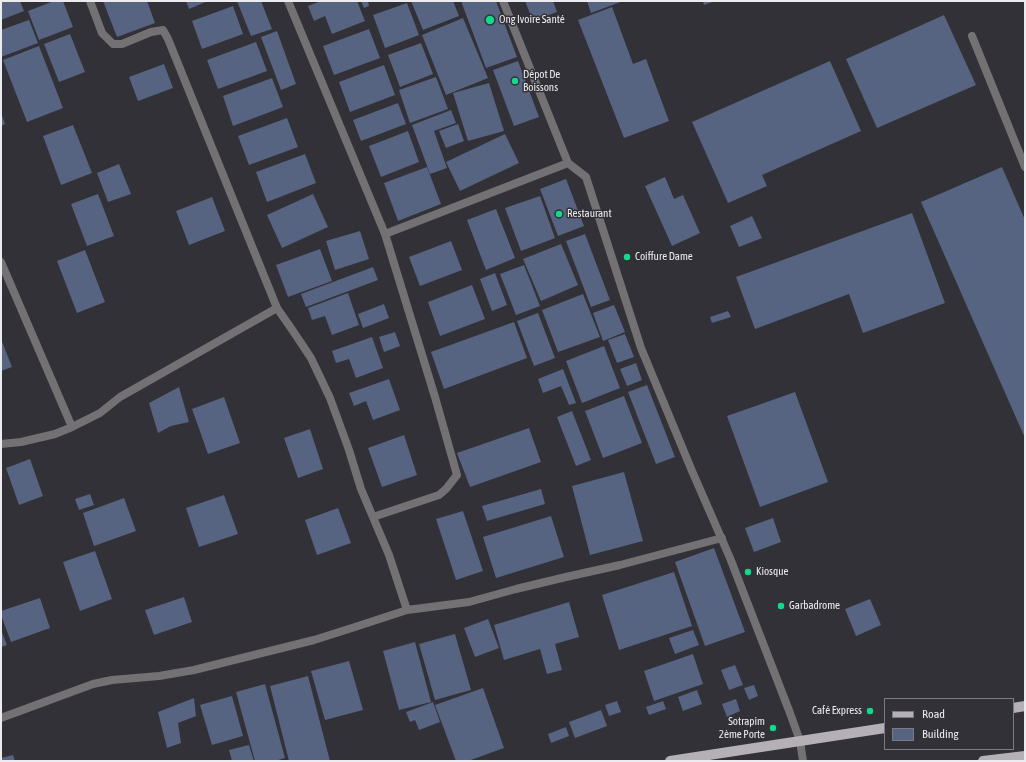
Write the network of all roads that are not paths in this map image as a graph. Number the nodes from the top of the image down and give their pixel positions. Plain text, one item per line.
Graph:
1 (90, 1) edge
2 (288, 1) edge
3 (503, 1) edge
4 (972, 36) dead end
5 (568, 163) junction
6 (1025, 168) edge
7 (384, 234) junction
8 (1, 262) edge
9 (276, 308) junction
10 (72, 427) junction
11 (1, 444) edge
12 (373, 517) junction
13 (722, 538) junction
14 (407, 610) junction
15 (1025, 706) edge
16 (1014, 708) edge
17 (1, 718) edge
18 (884, 728) edge
19 (800, 741) junction
20 (1025, 756) edge
21 (1006, 760) edge
22 (670, 761) edge
23 (804, 761) edge
24 (983, 761) edge

1 - 9 street
2 - 7 street
3 - 5 street
4 - 6 street
5 - 7 street
5 - 13 street
7 - 12 street
8 - 10 street
9 - 10 street
9 - 12 street
10 - 11 street
12 - 14 street
13 - 14 street
13 - 19 street
14 - 17 street
15 - 16 main road
18 - 19 main road
19 - 22 main road
19 - 23 street
20 - 21 main road
21 - 24 main road

